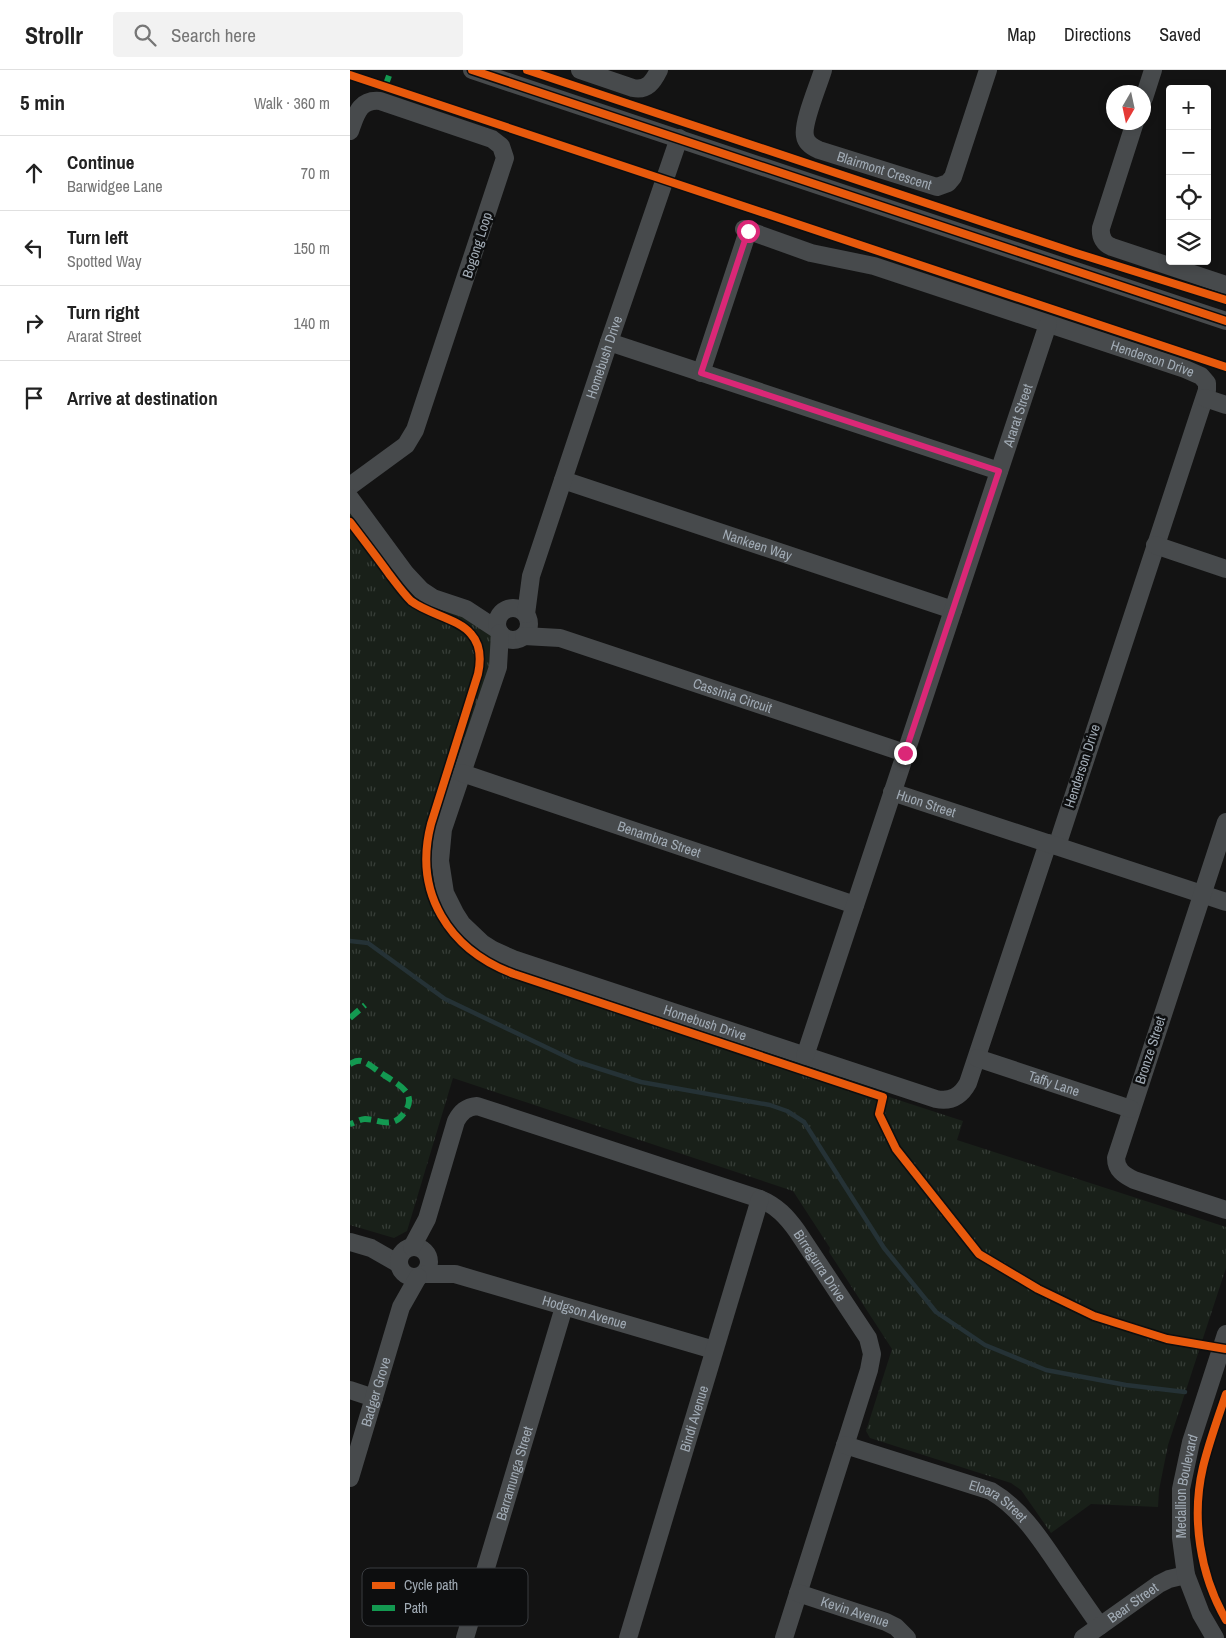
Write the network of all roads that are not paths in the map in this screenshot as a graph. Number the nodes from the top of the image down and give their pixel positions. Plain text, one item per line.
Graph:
1 (472, 70) edge
2 (580, 70) edge
3 (659, 70) edge
4 (824, 70) edge
5 (988, 70) edge
6 (1153, 70) edge
7 (1148, 85) edge
8 (1132, 130) edge
9 (350, 131) edge
10 (679, 138) junction
11 (1226, 285) edge
12 (1226, 321) edge
13 (1048, 324) junction
14 (609, 342) junction
15 (701, 373) junction
16 (1205, 398) junction
17 (1226, 405) edge
18 (999, 471) junction
19 (563, 480) junction
20 (350, 486) edge
21 (350, 498) edge
22 (1155, 545) junction
23 (1226, 569) edge
24 (531, 576) junction
25 (466, 610) junction
26 (506, 610) junction
27 (953, 610) junction
28 (528, 616) junction
29 (499, 632) junction
30 (522, 638) junction
31 (560, 638) junction
32 (498, 667) junction
33 (905, 753) junction
34 (462, 773) junction
35 (892, 792) junction
36 (1226, 822) edge
37 (1052, 844) junction
38 (1202, 894) junction
39 (1226, 902) edge
40 (855, 905) junction
41 (805, 1056) junction
42 (977, 1058) junction
43 (466, 1108) joint
44 (1131, 1108) junction
45 (760, 1199) junction
46 (1226, 1210) edge
47 (350, 1242) edge
48 (415, 1262) junction
49 (564, 1307) junction
50 (1226, 1334) edge
51 (714, 1350) junction
52 (350, 1390) edge
53 (374, 1398) junction
54 (845, 1444) junction
55 (350, 1478) edge
56 (486, 1568) edge
57 (1186, 1575) junction
58 (798, 1593) junction
59 (469, 1626) edge
60 (1100, 1626) junction
61 (465, 1638) edge
62 (628, 1638) edge
63 (784, 1638) edge
64 (907, 1638) edge
65 (1083, 1638) edge
66 (1215, 1638) edge

1 - 10 street
2 - 3 street
4 - 5 street, Blairmont Crescent
6 - 7 street
8 - 11 street
9 - 20 street, Bogong Loop
10 - 12 street
10 - 14 street, Homebush Drive
13 - 15 street, Henderson Drive
13 - 16 street, Henderson Drive
13 - 18 street, Ararat Street
14 - 15 street
14 - 19 street, Homebush Drive
15 - 18 street
16 - 17 street
16 - 22 street, Henderson Drive
18 - 27 street, Ararat Street
19 - 24 street, Homebush Drive
19 - 27 street, Nankeen Way
21 - 25 street
22 - 23 street
22 - 37 street, Henderson Drive
24 - 26 street, Homebush Drive
24 - 28 street, Homebush Drive
25 - 26 street
25 - 29 street
26 - 28 street
26 - 29 street
27 - 33 street, Ararat Street
28 - 30 street
28 - 31 street, Cassinia Circuit
29 - 30 street
29 - 32 street, Homebush Drive
30 - 31 street, Cassinia Circuit
30 - 32 street, Homebush Drive
31 - 33 street, Cassinia Circuit
32 - 34 street, Homebush Drive
33 - 35 street, Ararat Street
34 - 40 street, Benambra Street
34 - 41 street, Homebush Drive
35 - 37 street, Huon Street
35 - 40 street, Huon Street
36 - 38 street, Bronze Street
37 - 38 street, Huon Street
37 - 42 street, Homebush Drive
38 - 39 street, Huon Street
38 - 44 street, Bronze Street
40 - 41 street, Huon Street
41 - 42 street, Homebush Drive
42 - 44 street, Taffy Lane
43 - 45 street, Birregurra Drive
43 - 48 street, Badger Grove
44 - 46 street, Bronze Street
45 - 51 street, Bindi Avenue
45 - 54 street, Birregurra Drive
47 - 48 street, Hodgson Avenue
48 - 49 street, Hodgson Avenue
48 - 53 street, Badger Grove
49 - 51 street, Hodgson Avenue
49 - 56 street, Barramunga Street
50 - 57 street, Medallion Boulevard
51 - 62 street, Bindi Avenue
52 - 53 street
53 - 55 street, Badger Grove
54 - 58 street, Birregurra Drive
54 - 60 street, Eloara Street
57 - 60 street, Bear Street
57 - 66 street, Medallion Boulevard
58 - 63 street, Birregurra Drive
58 - 64 street, Kevin Avenue
59 - 61 street, Barramunga Street
60 - 65 street, Bear Street

